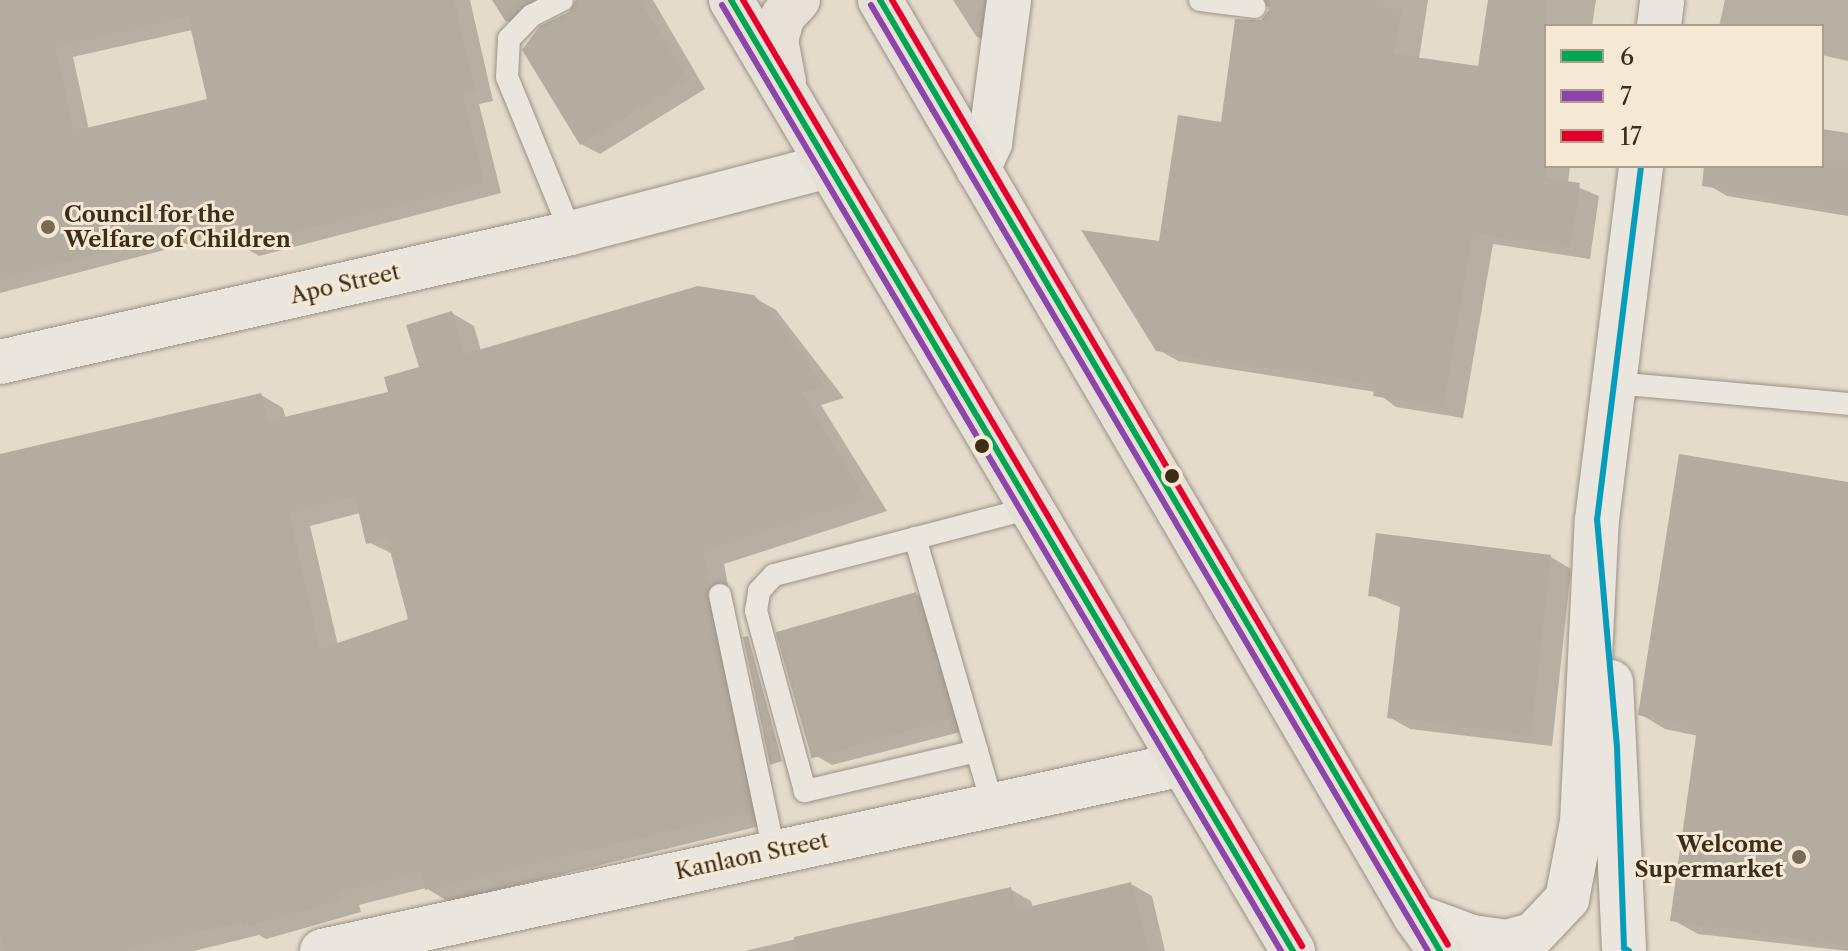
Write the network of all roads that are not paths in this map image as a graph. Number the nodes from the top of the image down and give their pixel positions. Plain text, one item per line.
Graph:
1 (562, 0) edge
2 (731, 0) edge
3 (798, 0) edge
4 (860, 0) edge
5 (1009, 0) edge
6 (1200, 0) edge
7 (1662, 0) edge
8 (1255, 7) dead end
9 (890, 17) edge
10 (1659, 24) edge
11 (793, 106) junction
12 (828, 166) junction
13 (1641, 168) edge
14 (978, 169) junction
15 (571, 233) junction
16 (0, 362) edge
17 (1614, 383) junction
18 (1848, 404) edge
19 (1031, 508) junction
20 (1597, 520) junction
21 (915, 538) junction
22 (720, 595) dead end
23 (977, 751) junction
24 (1183, 764) junction
25 (992, 803) junction
26 (774, 851) junction
27 (1415, 916) junction
28 (1626, 950) edge
29 (322, 951) edge
30 (1293, 951) edge
31 (1440, 951) edge

1 - 15 lane
2 - 11 main road
3 - 11 main road
4 - 9 main road
5 - 14 street
6 - 8 lane
7 - 10 street
9 - 14 main road
11 - 12 main road
12 - 15 street, Apo Street
12 - 19 main road
13 - 17 street
14 - 27 main road
15 - 16 street, Apo Street
17 - 18 lane
17 - 20 street
19 - 21 lane
19 - 24 main road
20 - 27 street
20 - 28 street
21 - 23 lane
21 - 23 lane
22 - 26 lane
23 - 25 lane
24 - 25 street, Kanlaon Street
24 - 30 main road
25 - 26 street, Kanlaon Street
26 - 29 street, Kanlaon Street
27 - 31 main road

